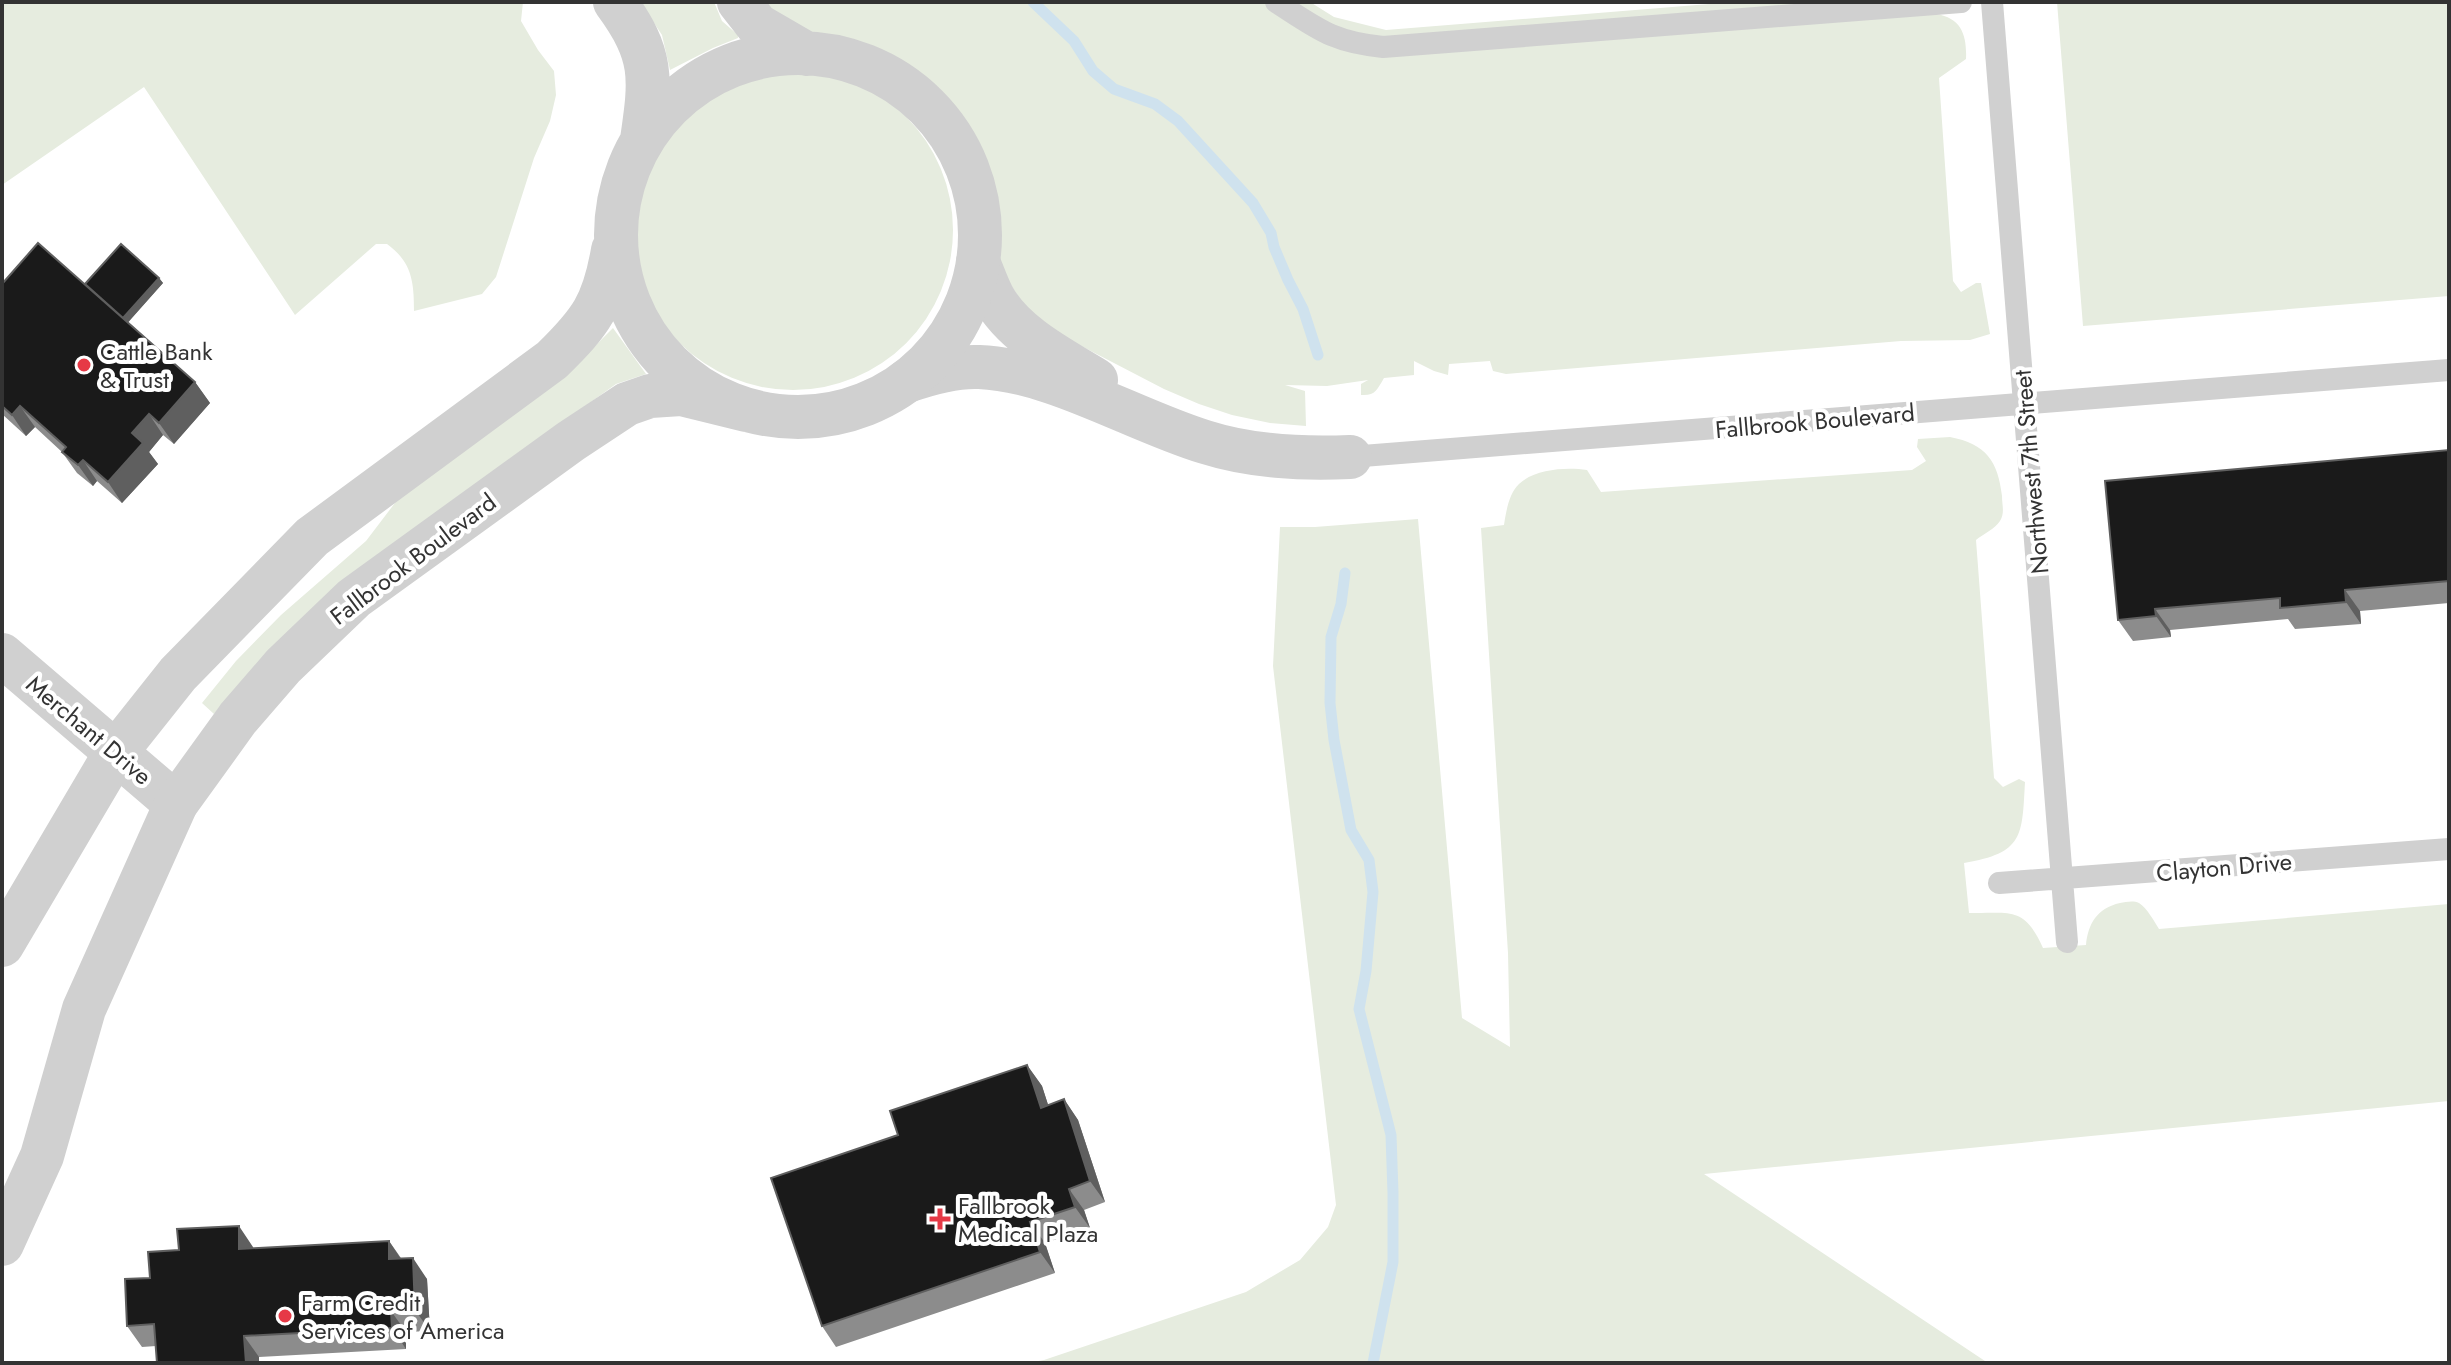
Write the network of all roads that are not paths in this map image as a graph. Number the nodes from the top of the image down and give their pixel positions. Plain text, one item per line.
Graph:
1 (615, 2) edge
2 (739, 2) edge
3 (1276, 2) edge
4 (1961, 2) edge
5 (1992, 2) edge
6 (807, 54) junction
7 (642, 140) junction
8 (615, 240) junction
9 (978, 262) junction
10 (2449, 370) edge
11 (907, 381) junction
12 (2025, 404) junction
13 (746, 410) junction
14 (1183, 435) junction
15 (1350, 457) joint
16 (2, 655) edge
17 (116, 752) junction
18 (176, 804) junction
19 (2449, 849) edge
20 (2061, 879) junction
21 (1999, 883) dead end
22 (2067, 942) dead end
23 (2, 945) edge
24 (2, 1244) edge

1 - 7 street
2 - 6 street
3 - 4 lane
5 - 12 lane, Northwest 7th Street
6 - 7 street
6 - 9 street
7 - 8 street
8 - 13 street
8 - 17 street
9 - 11 street
9 - 14 street, Fallbrook Boulevard
10 - 12 lane, Fallbrook Boulevard
11 - 13 street
11 - 14 street, Fallbrook Boulevard
12 - 15 lane, Fallbrook Boulevard
12 - 20 lane, Northwest 7th Street
13 - 18 street, Fallbrook Boulevard
14 - 15 street, Fallbrook Boulevard
16 - 17 street, Merchant Drive
17 - 18 street, Merchant Drive
17 - 23 street
18 - 24 street, Fallbrook Boulevard
19 - 20 lane, Clayton Drive
20 - 21 lane, Clayton Drive
20 - 22 lane, Northwest 7th Street

